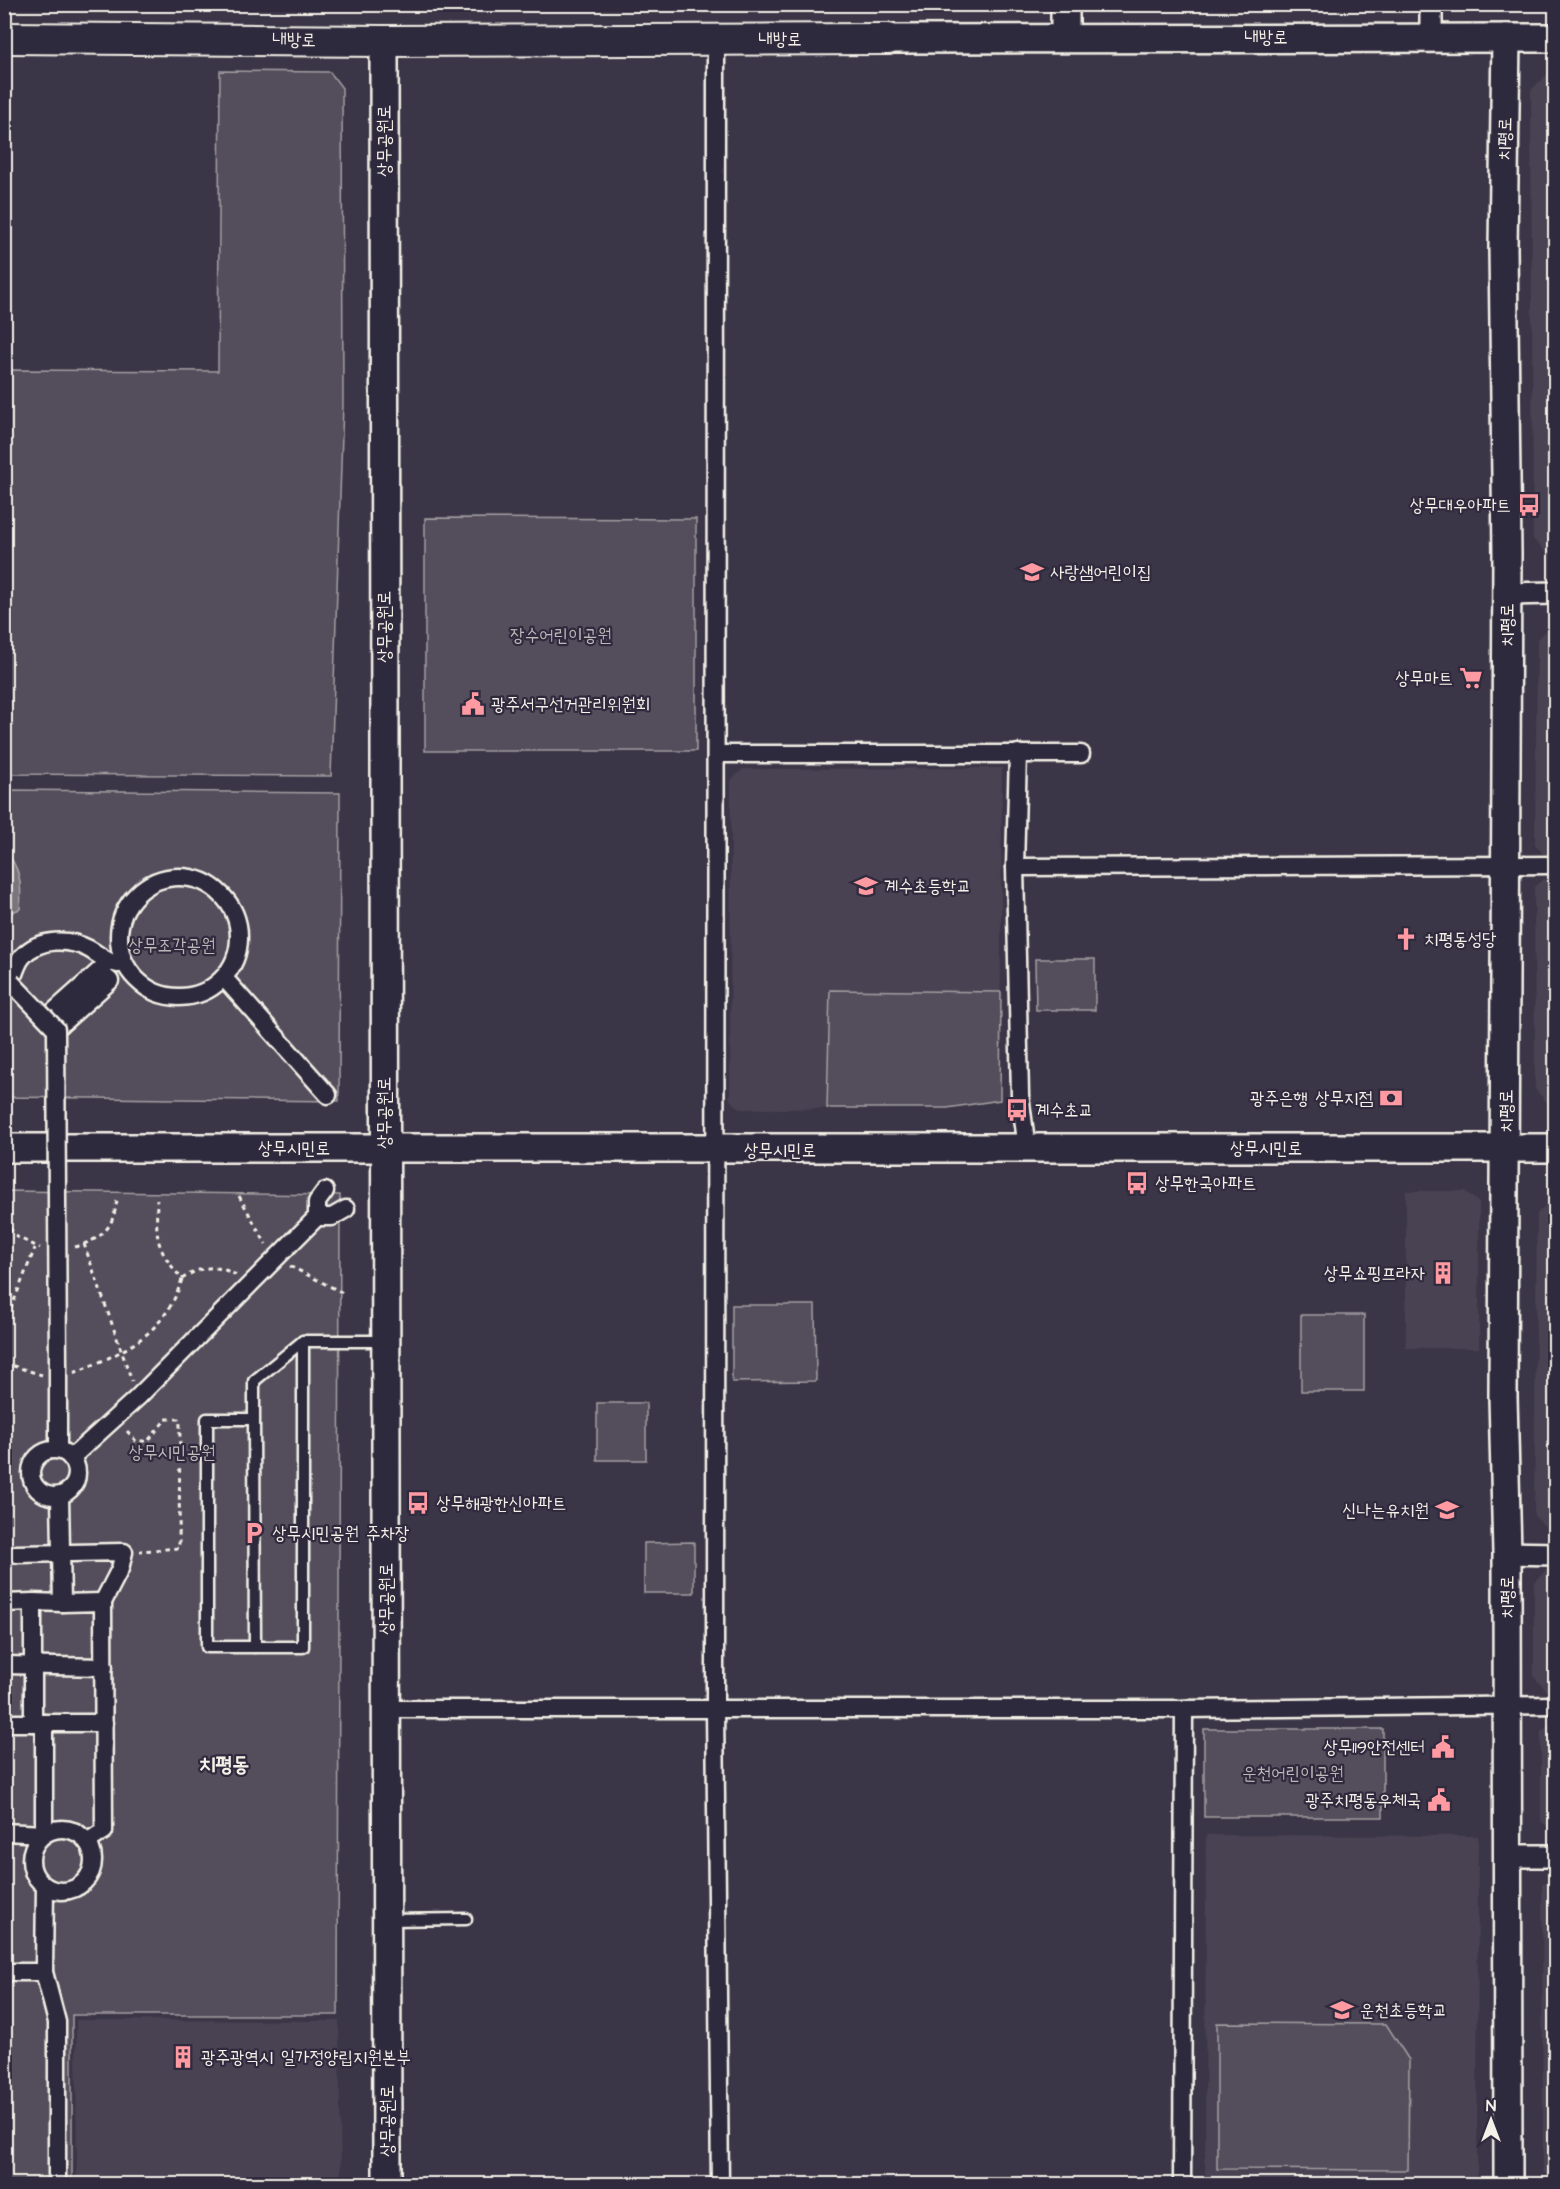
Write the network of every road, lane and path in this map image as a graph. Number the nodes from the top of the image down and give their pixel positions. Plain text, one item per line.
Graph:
1 (1065, 4) edge
2 (1431, 4) edge
3 (4, 38) edge
4 (1065, 38) junction
5 (1431, 38) junction
6 (1506, 38) junction
7 (1556, 38) edge
8 (888, 39) joint
9 (716, 40) junction
10 (384, 41) junction
11 (1556, 593) edge
12 (1507, 594) junction
13 (1018, 753) junction
14 (717, 754) junction
15 (1081, 754) dead end
16 (1506, 865) junction
17 (1556, 865) edge
18 (1014, 867) junction
19 (108, 963) junction
20 (125, 965) junction
21 (224, 978) junction
22 (10, 980) edge
23 (57, 1018) junction
24 (328, 1095) dead end
25 (4, 1148) edge
26 (384, 1148) junction
27 (1506, 1148) junction
28 (1556, 1148) edge
29 (1027, 1149) junction
30 (717, 1150) junction
31 (325, 1191) dead end
32 (157, 1199) dead end
33 (346, 1209) dead end
34 (317, 1217) junction
35 (84, 1244) dead end
36 (35, 1248) dead end
37 (182, 1279) junction
38 (250, 1284) junction
39 (4, 1326) edge
40 (303, 1341) junction
41 (386, 1341) junction
42 (122, 1353) junction
43 (4, 1363) edge
44 (58, 1373) junction
45 (138, 1398) junction
46 (116, 1418) junction
47 (254, 1419) junction
48 (65, 1454) junction
49 (60, 1496) junction
50 (61, 1552) junction
51 (124, 1552) junction
52 (1507, 1553) junction
53 (17, 1554) dead end
54 (1556, 1554) edge
55 (33, 1602) junction
56 (103, 1602) junction
57 (4, 1603) edge
58 (62, 1603) junction
59 (255, 1647) junction
60 (4, 1665) edge
61 (33, 1666) junction
62 (104, 1666) junction
63 (1556, 1705) edge
64 (1506, 1706) junction
65 (715, 1708) junction
66 (386, 1709) junction
67 (1184, 1709) junction
68 (4, 1723) edge
69 (39, 1723) junction
70 (104, 1723) junction
71 (4, 1832) edge
72 (44, 1834) junction
73 (87, 1842) junction
74 (1508, 1856) junction
75 (1556, 1856) edge
76 (45, 1886) junction
77 (466, 1919) dead end
78 (387, 1920) junction
79 (4, 1972) edge
80 (44, 1972) junction
81 (57, 2184) edge
82 (387, 2184) edge
83 (720, 2184) edge
84 (1182, 2184) edge
85 (1508, 2184) edge

1 - 4 street
2 - 5 street
3 - 10 main road, 내방로
4 - 5 street, 내방로
4 - 8 street, 내방로
5 - 6 street, 내방로
6 - 7 street, 내방로
6 - 12 street, 치평로
8 - 9 main road, 내방로
9 - 10 main road, 내방로
9 - 14 street
10 - 26 street, 상무공원로
11 - 12 street
12 - 16 street, 치평로
13 - 14 street
13 - 15 street
13 - 18 street
14 - 30 street
16 - 17 street
16 - 18 street
16 - 27 street, 치평로
18 - 29 street
19 - 20 street
19 - 22 street
19 - 23 street
20 - 21 street
20 - 21 street
21 - 24 street
22 - 23 street, bridge
23 - 44 street, bridge
25 - 26 street, 상무시민로
26 - 30 street, 상무시민로
26 - 41 street, 상무공원로
27 - 28 street, 상무시민로
27 - 29 street, 상무시민로
27 - 52 street, 치평로
29 - 30 street, 상무시민로
30 - 65 street
31 - 34 street
32 - 37 path
33 - 34 street
34 - 38 street
35 - 42 path
36 - 39 path
37 - 38 path
37 - 42 path
38 - 45 street
40 - 41 lane
40 - 47 lane
40 - 59 lane
41 - 66 street, 상무공원로
42 - 44 path
42 - 45 path
43 - 44 path
44 - 48 street
45 - 46 street
46 - 48 street
46 - 51 path
47 - 59 lane
47 - 59 lane
48 - 49 street
48 - 49 street
49 - 50 street
50 - 51 street
50 - 53 street
50 - 58 street
51 - 56 street
52 - 54 street
52 - 64 street, 치평로
55 - 57 street
55 - 58 street
55 - 61 street
56 - 58 street
56 - 62 street
60 - 61 street
61 - 62 street
61 - 69 street
62 - 70 street
63 - 64 street
64 - 67 street
64 - 74 street, 치평로
65 - 66 street
65 - 67 street
65 - 83 street
66 - 78 street, 상무공원로
67 - 84 street
68 - 69 street
69 - 70 street
69 - 72 street
70 - 73 street
71 - 72 street
72 - 73 street
72 - 76 street
73 - 76 street
74 - 75 street
74 - 85 street, 치평로
76 - 80 street
77 - 78 lane
78 - 82 street, 상무공원로
79 - 80 street
80 - 81 street

